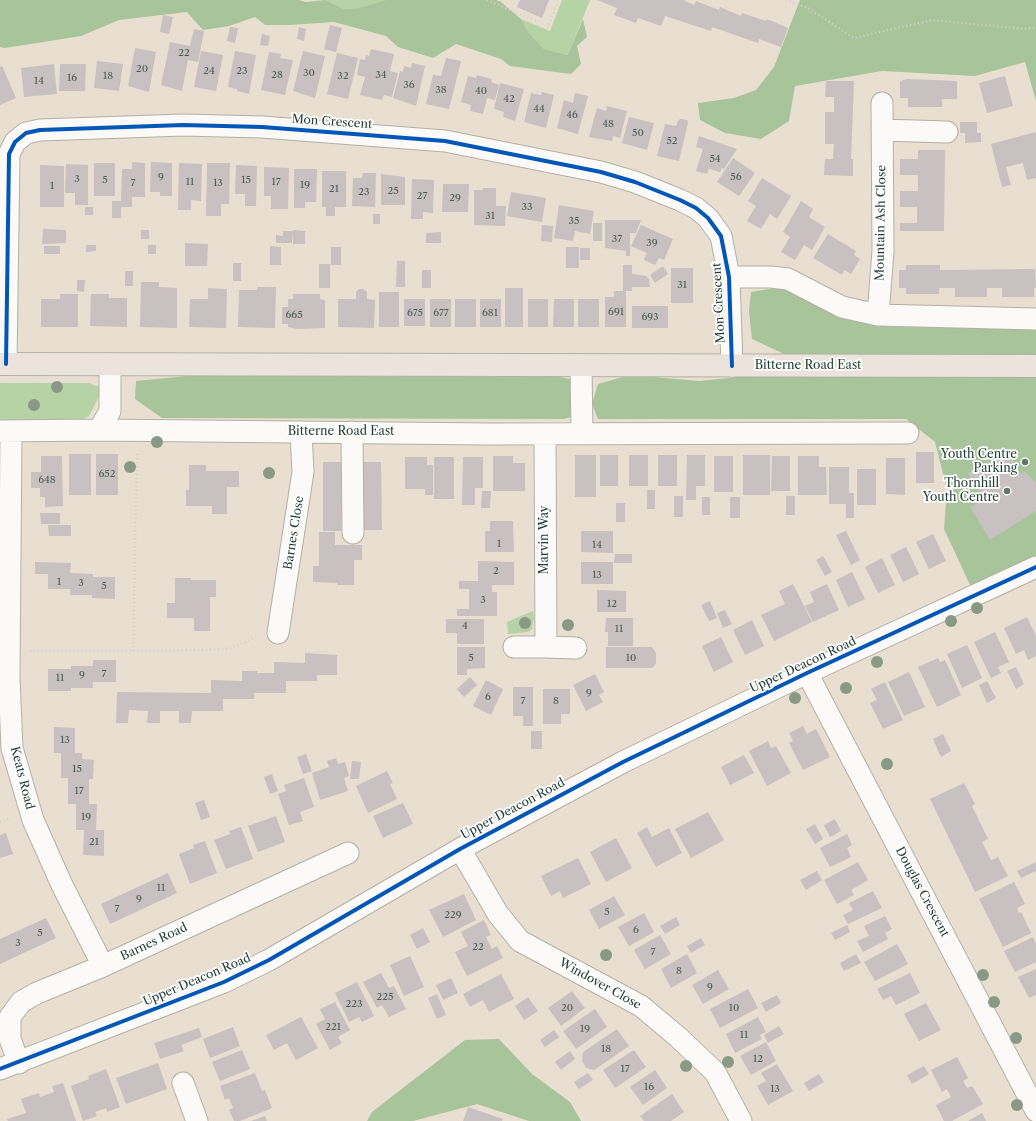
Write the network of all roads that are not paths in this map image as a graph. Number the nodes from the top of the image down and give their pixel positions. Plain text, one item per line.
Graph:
1 (882, 103) dead end
2 (882, 130) junction
3 (947, 132) dead end
4 (729, 277) junction
5 (878, 315) junction
6 (1036, 318) edge
7 (3, 364) edge
8 (110, 364) junction
9 (581, 365) junction
10 (732, 366) junction
11 (1036, 366) edge
12 (99, 430) junction
13 (5, 431) edge
14 (301, 432) junction
15 (352, 432) junction
16 (582, 433) junction
17 (908, 433) dead end
18 (545, 434) junction
19 (353, 533) dead end
20 (1036, 567) edge
21 (279, 627) road end
22 (514, 647) dead end
23 (546, 647) junction
24 (576, 648) dead end
25 (807, 673) junction
26 (460, 849) junction
27 (348, 853) dead end
28 (103, 966) junction
29 (10, 1066) edge
30 (183, 1083) dead end
31 (1036, 1111) edge
32 (196, 1121) edge
33 (741, 1121) edge

1 - 2 street, Mountain Ash Close
2 - 3 street
2 - 5 street, Mountain Ash Close
4 - 5 street
4 - 7 street, Mon Crescent
4 - 10 street, Mon Crescent
5 - 6 street
7 - 8 main road, Bitterne Road East
8 - 9 main road, Bitterne Road East
8 - 12 street
9 - 10 main road, Bitterne Road East
9 - 16 street
10 - 11 main road, Bitterne Road East
12 - 13 street, Bitterne Road East
12 - 14 street, Bitterne Road East
13 - 28 street, Keats Road
14 - 15 street, Bitterne Road East
14 - 21 street, Barnes Close
15 - 18 street, Bitterne Road East
15 - 19 street
16 - 17 street, Bitterne Road East
16 - 18 street, Bitterne Road East
18 - 23 street, Marvin Way
20 - 25 street, Upper Deacon Road
22 - 23 street
23 - 24 street
25 - 26 street, Upper Deacon Road
25 - 31 street, Douglas Crescent
26 - 29 street, Upper Deacon Road
26 - 33 street, Windover Close
27 - 28 street, Barnes Road
28 - 29 street, Barnes Road
30 - 32 street

